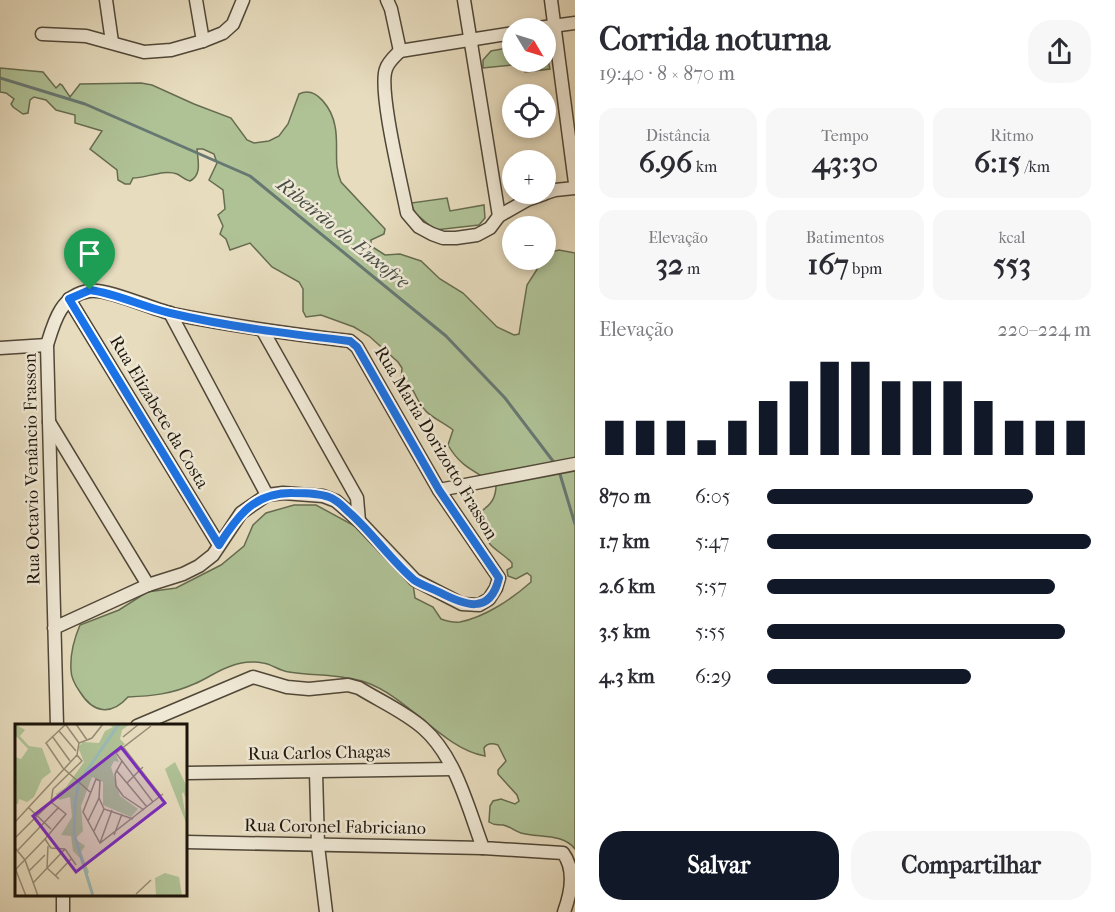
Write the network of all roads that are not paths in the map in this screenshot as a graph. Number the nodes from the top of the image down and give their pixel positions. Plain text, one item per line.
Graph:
1 (105, 0) edge
2 (196, 0) edge
3 (243, 0) edge
4 (387, 0) edge
5 (464, 0) edge
6 (551, 0) edge
7 (554, 18) edge
8 (575, 23) edge
9 (556, 26) edge
10 (42, 34) dead end
11 (556, 34) edge
12 (502, 35) edge
13 (470, 40) junction
14 (203, 41) junction
15 (112, 42) junction
16 (400, 51) junction
17 (575, 183) edge
18 (575, 188) edge
19 (556, 190) edge
20 (520, 204) edge
21 (500, 216) junction
22 (69, 299) junction
23 (170, 313) junction
24 (263, 331) junction
25 (47, 345) junction
26 (0, 348) edge
27 (48, 421) junction
28 (575, 464) edge
29 (439, 490) junction
30 (267, 495) junction
31 (359, 521) junction
32 (219, 545) junction
33 (148, 585) junction
34 (54, 628) junction
35 (57, 724) edge
36 (142, 724) edge
37 (438, 746) junction
38 (452, 769) junction
39 (429, 770) junction
40 (316, 772) junction
41 (188, 773) edge
42 (188, 842) edge
43 (318, 846) junction
44 (483, 848) junction
45 (326, 912) edge
46 (564, 912) edge

1 - 15 street
2 - 14 street
3 - 14 street
4 - 16 street
5 - 13 street
6 - 7 street
8 - 9 street
10 - 15 street
11 - 17 street
12 - 13 street
13 - 16 street
13 - 21 street
14 - 15 street
16 - 21 street
18 - 19 street
20 - 21 street
22 - 23 street
22 - 25 street, Rua Octavio Venâncio Frasson
22 - 32 street, Rua Elizabete da Costa
23 - 24 street
23 - 30 street
24 - 29 street, Rua Maria Dorizotto Frasson
24 - 31 street
25 - 26 street
25 - 27 street, Rua Octavio Venâncio Frasson
27 - 33 street
27 - 34 street, Rua Octavio Venâncio Frasson
28 - 29 street
29 - 31 street, Rua Maria Dorizotto Frasson
30 - 31 street
30 - 32 street
32 - 33 street
33 - 34 street
34 - 35 street, Rua Octavio Venâncio Frasson
36 - 37 street
37 - 38 street
37 - 39 street
38 - 39 street, Rua Carlos Chagas
38 - 44 street
39 - 40 street, Rua Carlos Chagas
40 - 41 street, Rua Carlos Chagas
40 - 43 street
42 - 43 street, Rua Coronel Fabriciano
43 - 44 street, Rua Coronel Fabriciano
43 - 45 street
44 - 46 street, Rua Coronel Fabriciano

